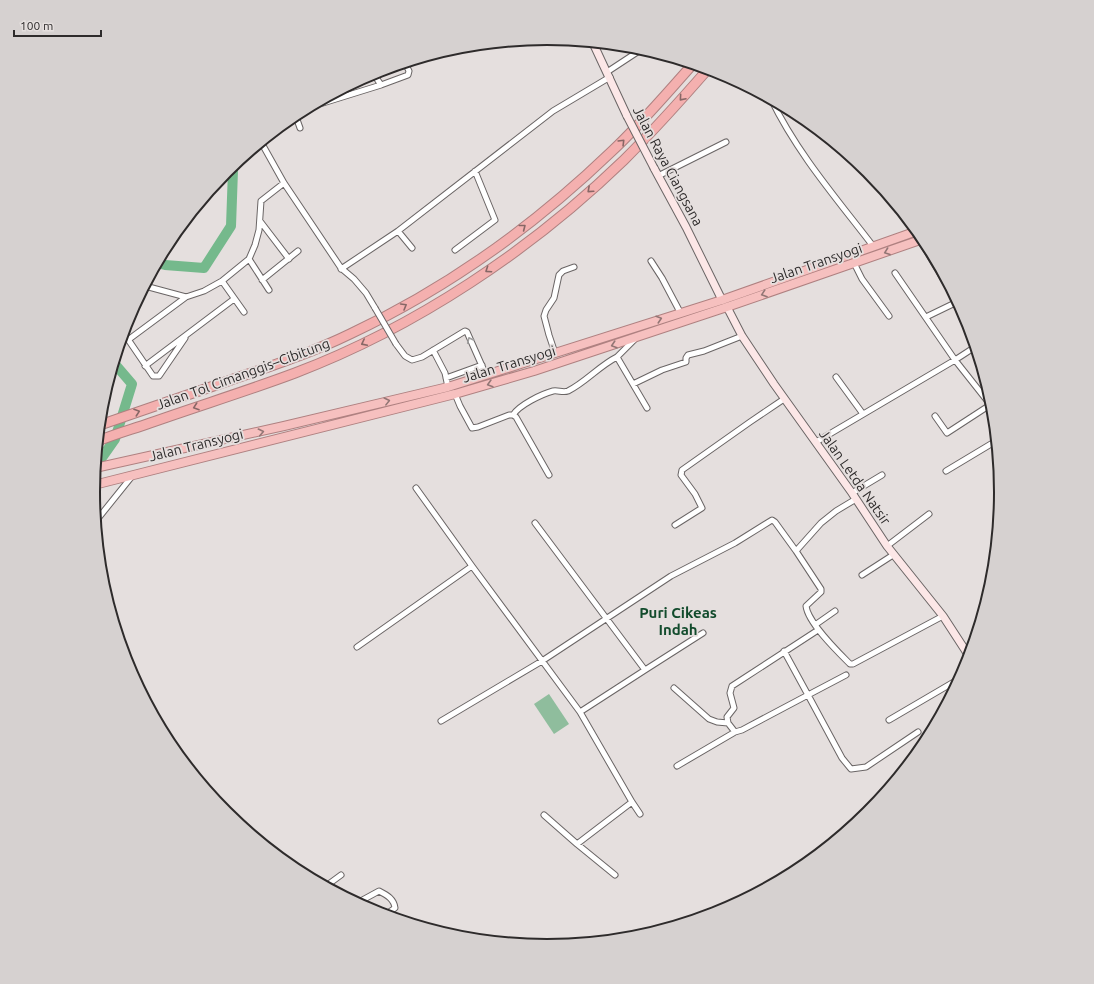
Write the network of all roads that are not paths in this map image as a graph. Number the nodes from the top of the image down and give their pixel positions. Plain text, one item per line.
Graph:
1 (595, 48) edge
2 (635, 54) edge
3 (407, 68) edge
4 (689, 68) edge
5 (608, 74) junction
6 (704, 74) edge
7 (377, 79) edge
8 (381, 85) junction
9 (333, 100) edge
10 (777, 109) edge
11 (298, 121) edge
12 (300, 128) dead end
13 (726, 142) dead end
14 (264, 146) edge
15 (475, 171) junction
16 (658, 176) junction
17 (284, 183) junction
18 (260, 221) junction
19 (398, 231) junction
20 (911, 233) edge
21 (917, 241) edge
22 (874, 246) junction
23 (412, 248) dead end
24 (455, 250) dead end
25 (298, 251) dead end
26 (248, 259) junction
27 (289, 259) junction
28 (651, 261) dead end
29 (854, 263) junction
30 (574, 267) dead end
31 (342, 269) junction
32 (895, 274) dead end
33 (262, 280) junction
34 (222, 281) junction
35 (149, 288) edge
36 (269, 290) dead end
37 (186, 298) junction
38 (234, 299) junction
39 (722, 300) junction
40 (953, 304) edge
41 (727, 307) junction
42 (244, 312) dead end
43 (680, 312) junction
44 (889, 316) dead end
45 (926, 317) junction
46 (188, 334) junction
47 (742, 336) junction
48 (637, 337) junction
49 (128, 340) joint
50 (433, 350) junction
51 (971, 350) edge
52 (555, 353) junction
53 (617, 357) junction
54 (955, 360) junction
55 (531, 362) junction
56 (482, 365) junction
57 (145, 366) junction
58 (534, 371) junction
59 (486, 375) junction
60 (836, 376) dead end
61 (446, 378) junction
62 (633, 384) junction
63 (448, 387) junction
64 (455, 394) junction
65 (983, 395) edge
66 (784, 399) junction
67 (647, 408) dead end
68 (986, 410) edge
69 (863, 414) junction
70 (513, 415) junction
71 (935, 416) dead end
72 (106, 423) edge
73 (103, 439) edge
74 (816, 442) junction
75 (991, 444) edge
76 (101, 467) edge
77 (946, 471) dead end
78 (134, 475) junction
79 (549, 475) dead end
80 (882, 475) dead end
81 (100, 483) edge
82 (416, 488) dead end
83 (854, 496) junction
84 (929, 514) dead end
85 (101, 515) edge
86 (536, 523) dead end
87 (675, 526) dead end
88 (887, 546) junction
89 (796, 551) junction
90 (893, 555) junction
91 (472, 566) junction
92 (862, 575) dead end
93 (835, 611) dead end
94 (943, 616) junction
95 (606, 618) junction
96 (815, 624) junction
97 (818, 630) junction
98 (703, 633) dead end
99 (357, 647) dead end
100 (965, 650) edge
101 (784, 651) junction
102 (542, 661) junction
103 (645, 670) junction
104 (846, 675) dead end
105 (951, 684) edge
106 (674, 688) dead end
107 (808, 695) junction
108 (580, 712) junction
109 (889, 720) dead end
110 (441, 721) dead end
111 (728, 722) junction
112 (734, 732) junction
113 (918, 732) dead end
114 (677, 766) dead end
115 (632, 802) junction
116 (640, 814) dead end
117 (544, 815) dead end
118 (577, 844) junction
119 (615, 874) dead end
120 (341, 875) dead end
121 (330, 883) edge
122 (363, 899) edge
123 (391, 911) edge

1 - 5 main road, Jalan Raya Ciangsana
2 - 5 street
3 - 8 street
72 -> 4 highway, Jalan Tol Cimanggis–Cibitung
5 - 15 street
5 - 16 main road, Jalan Raya Ciangsana, bridge
6 -> 73 highway, Jalan Tol Cimanggis–Cibitung
7 - 8 street
8 - 9 street
10 - 22 street
11 - 12 street
13 - 16 street
14 - 17 street
15 - 19 street
15 - 24 street
16 - 39 main road, Jalan Raya Ciangsana
17 - 18 street
17 - 31 street
18 - 26 street
18 - 27 street
19 - 23 street
19 - 31 street
20 - 22 highway, Jalan Transyogi
21 -> 29 highway, Jalan Transyogi
22 - 39 highway, Jalan Transyogi
25 - 27 street
26 - 33 street
26 - 34 street
27 - 33 street
28 - 43 street
29 -> 41 highway, Jalan Transyogi
29 - 44 street
30 - 52 street
31 - 50 street, bridge
32 - 45 street
33 - 36 street
34 - 37 street
34 - 38 street
35 - 37 street
37 - 49 street
38 - 42 street
38 - 46 street
39 - 43 highway, Jalan Transyogi
40 - 45 street
41 - 47 main road, Jalan Letda Natsir
41 - 48 highway, Jalan Transyogi
52 -> 43 highway, Jalan Transyogi
45 - 54 street
46 - 57 street
46 - 57 street
47 - 62 street
47 - 66 main road, Jalan Letda Natsir
48 - 53 street
48 -> 58 highway, Jalan Transyogi
49 - 57 street
56 -> 50 street
50 - 61 street
51 - 54 street
52 - 55 highway, Jalan Transyogi
53 - 62 street
53 - 70 street
54 - 65 street
54 - 69 street
55 - 58 highway
55 - 59 highway, Jalan Transyogi
56 - 59 street
56 - 61 street
58 -> 64 highway, Jalan Transyogi
59 - 63 highway, Jalan Transyogi
60 - 69 street
61 - 63 street
62 - 67 street
76 -> 63 highway, Jalan Transyogi
64 - 70 street
64 - 78 highway, Jalan Transyogi
66 - 74 main road, Jalan Letda Natsir
66 - 87 street
68 - 71 street
69 - 74 street
70 - 79 street
74 - 83 main road, Jalan Letda Natsir
75 - 77 street
78 - 81 highway, Jalan Transyogi
78 - 85 street
80 - 83 street
82 - 91 street
83 - 88 main road, Jalan Letda Natsir
83 - 89 street
84 - 88 street
86 - 95 street
88 - 90 main road, Jalan Letda Natsir
89 - 95 street
89 - 96 street
90 - 92 street
90 - 94 main road, Jalan Letda Natsir
91 - 99 street
91 - 102 street
93 - 96 street
94 - 97 street
94 - 100 main road, Jalan Letda Natsir
95 - 102 street
95 - 103 street
96 - 97 street
97 - 101 street
98 - 103 street
101 - 107 street
101 - 111 street
102 - 108 street
102 - 110 street
103 - 108 street
104 - 107 street
105 - 109 street
106 - 111 street
107 - 112 street
107 - 113 street
108 - 115 street
111 - 112 street
112 - 114 street
115 - 116 street
115 - 118 street
117 - 118 street
118 - 119 street
120 - 121 street
122 - 123 street

